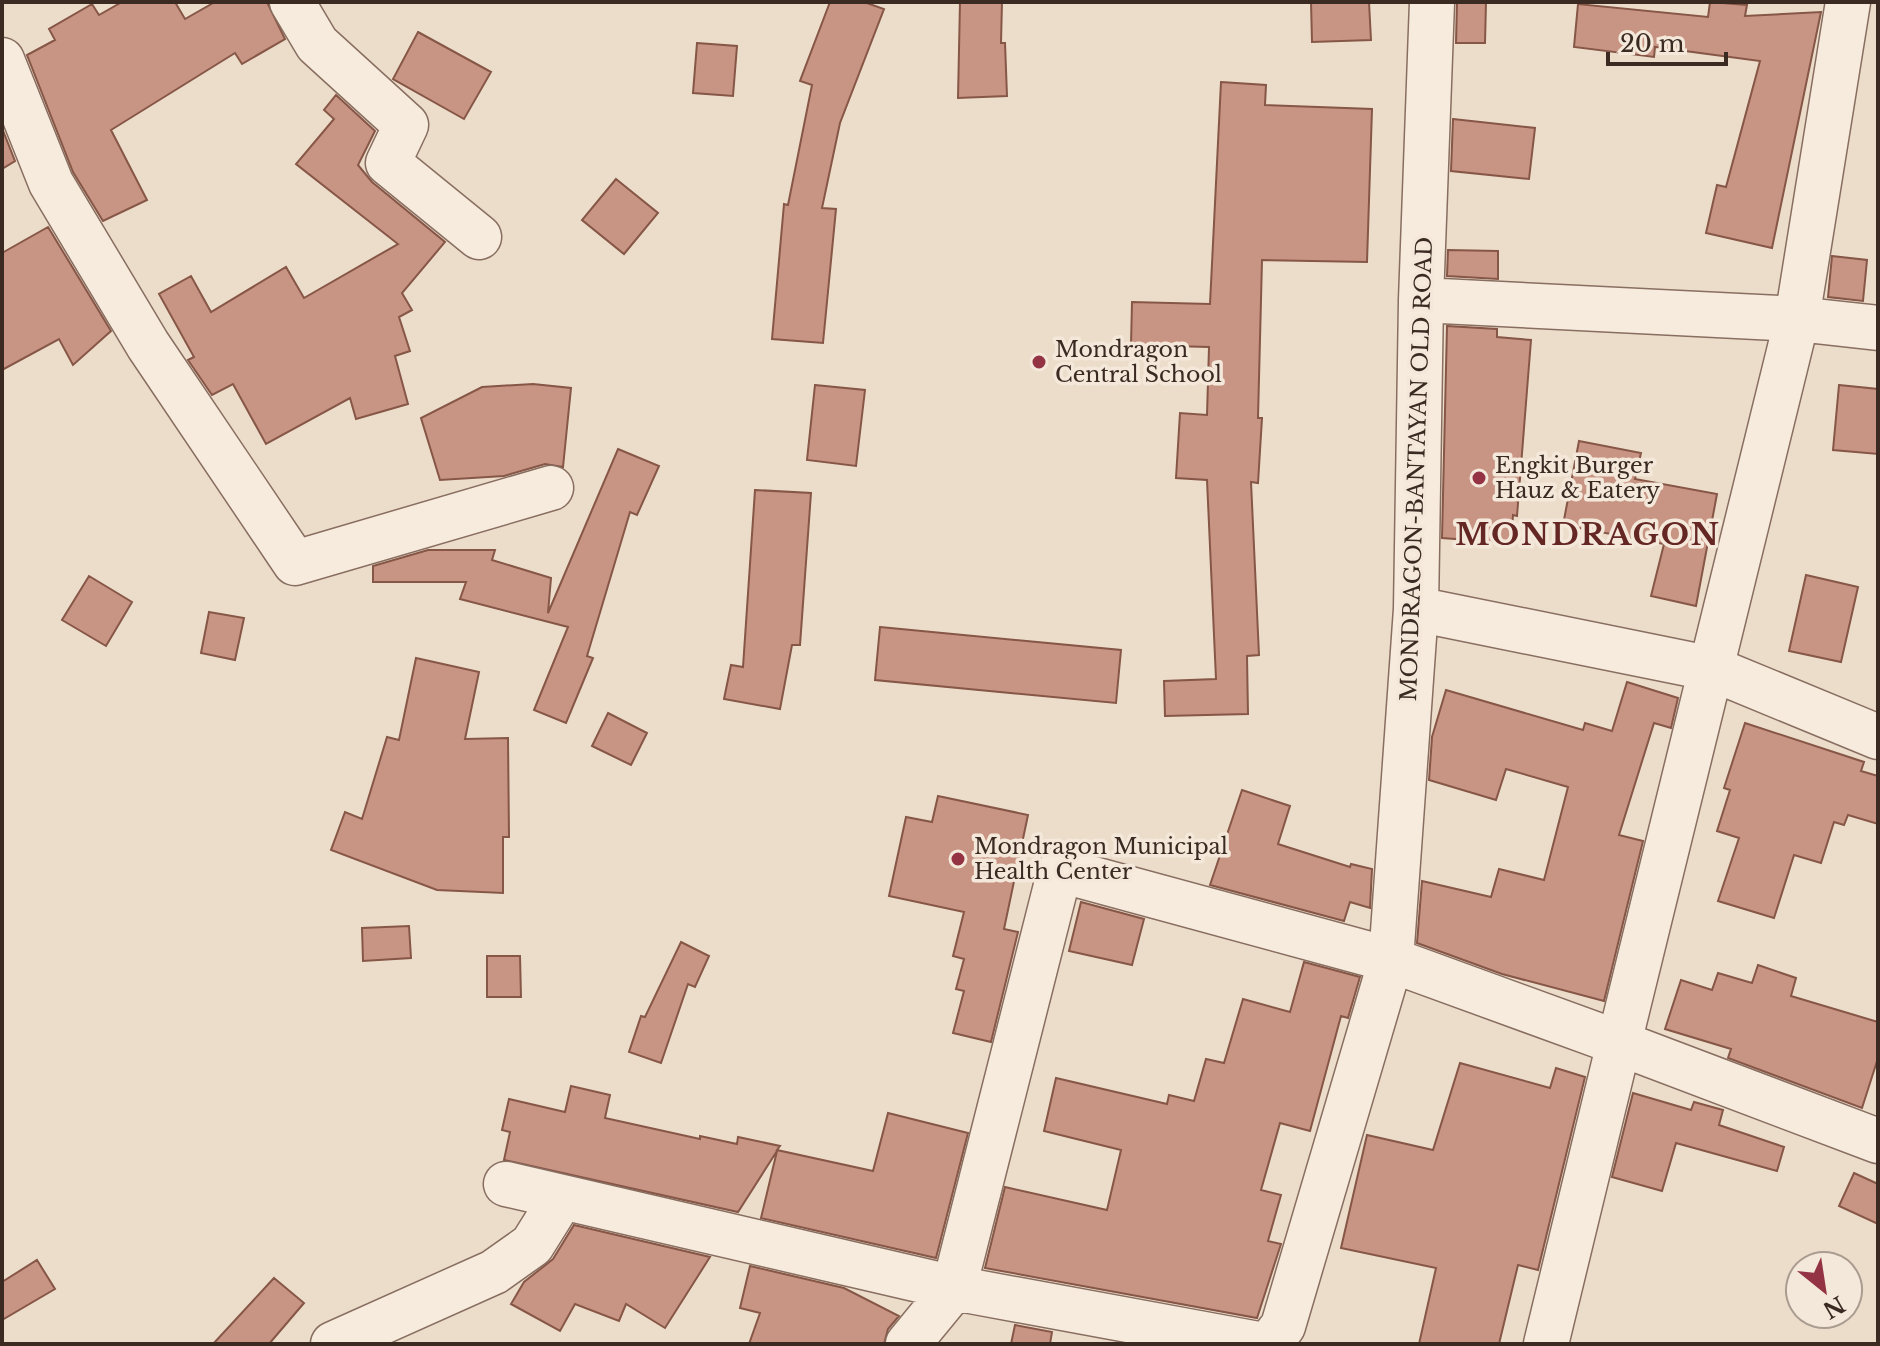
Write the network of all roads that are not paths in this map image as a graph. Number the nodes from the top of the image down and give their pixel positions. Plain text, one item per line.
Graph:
1 (292, 2) edge
2 (1432, 2) edge
3 (1848, 2) edge
4 (2, 60) edge
5 (479, 237) dead end
6 (1421, 300) junction
7 (1797, 319) junction
8 (1878, 328) edge
9 (551, 488) dead end
10 (1416, 609) junction
11 (1713, 669) junction
12 (1878, 737) edge
13 (1391, 960) junction
14 (1619, 1043) junction
15 (1878, 1141) edge
16 (506, 1184) dead end
17 (562, 1197) junction
18 (954, 1288) junction
19 (333, 1344) edge
20 (908, 1344) edge
21 (1258, 1344) edge
22 (1269, 1344) edge
23 (1546, 1344) edge

1 - 5 street
2 - 6 street, MONDRAGON-BANTAYAN OLD ROAD
3 - 7 street
4 - 9 street
6 - 7 street
6 - 10 street, MONDRAGON-BANTAYAN OLD ROAD
7 - 8 street
7 - 11 street
10 - 11 street
10 - 13 street, MONDRAGON-BANTAYAN OLD ROAD
11 - 12 street
11 - 14 street
13 - 14 street
13 - 18 street
13 - 22 street, MONDRAGON-BANTAYAN OLD ROAD
14 - 15 street
14 - 23 street
16 - 17 street
17 - 18 street
17 - 19 street
18 - 20 street
18 - 21 street

